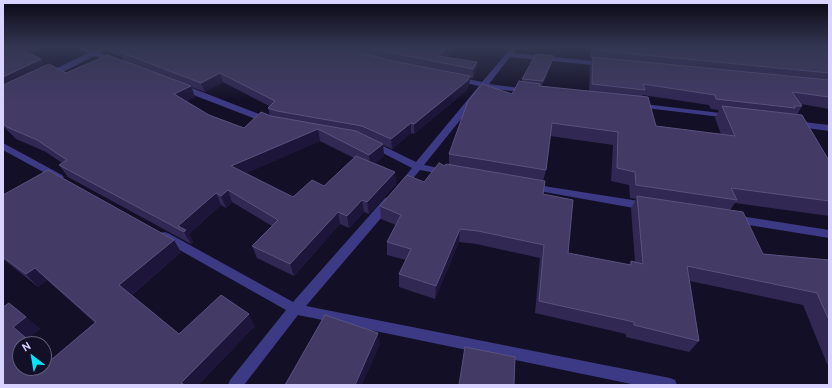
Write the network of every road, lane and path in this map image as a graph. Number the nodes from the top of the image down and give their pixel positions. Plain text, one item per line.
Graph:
1 (69, 65) edge
2 (499, 65) edge
3 (449, 77) edge
4 (41, 79) edge
5 (172, 83) edge
6 (482, 85) junction
7 (538, 92) edge
8 (632, 104) edge
9 (734, 117) edge
10 (790, 123) edge
11 (277, 124) edge
12 (829, 128) edge
13 (360, 139) edge
14 (3, 146) edge
15 (418, 167) junction
16 (456, 174) edge
17 (72, 185) edge
18 (524, 186) edge
19 (653, 207) edge
20 (722, 218) edge
21 (155, 231) edge
22 (829, 234) edge
23 (295, 309) junction
24 (235, 385) edge
25 (670, 385) edge

1 - 4 street
2 - 6 street
3 - 6 street
5 - 11 street
6 - 7 street
6 - 15 street
8 - 9 street
10 - 12 street
13 - 15 street
14 - 17 street
15 - 16 street
15 - 23 street
18 - 19 street
20 - 22 street
21 - 23 street
23 - 24 street
23 - 25 street

